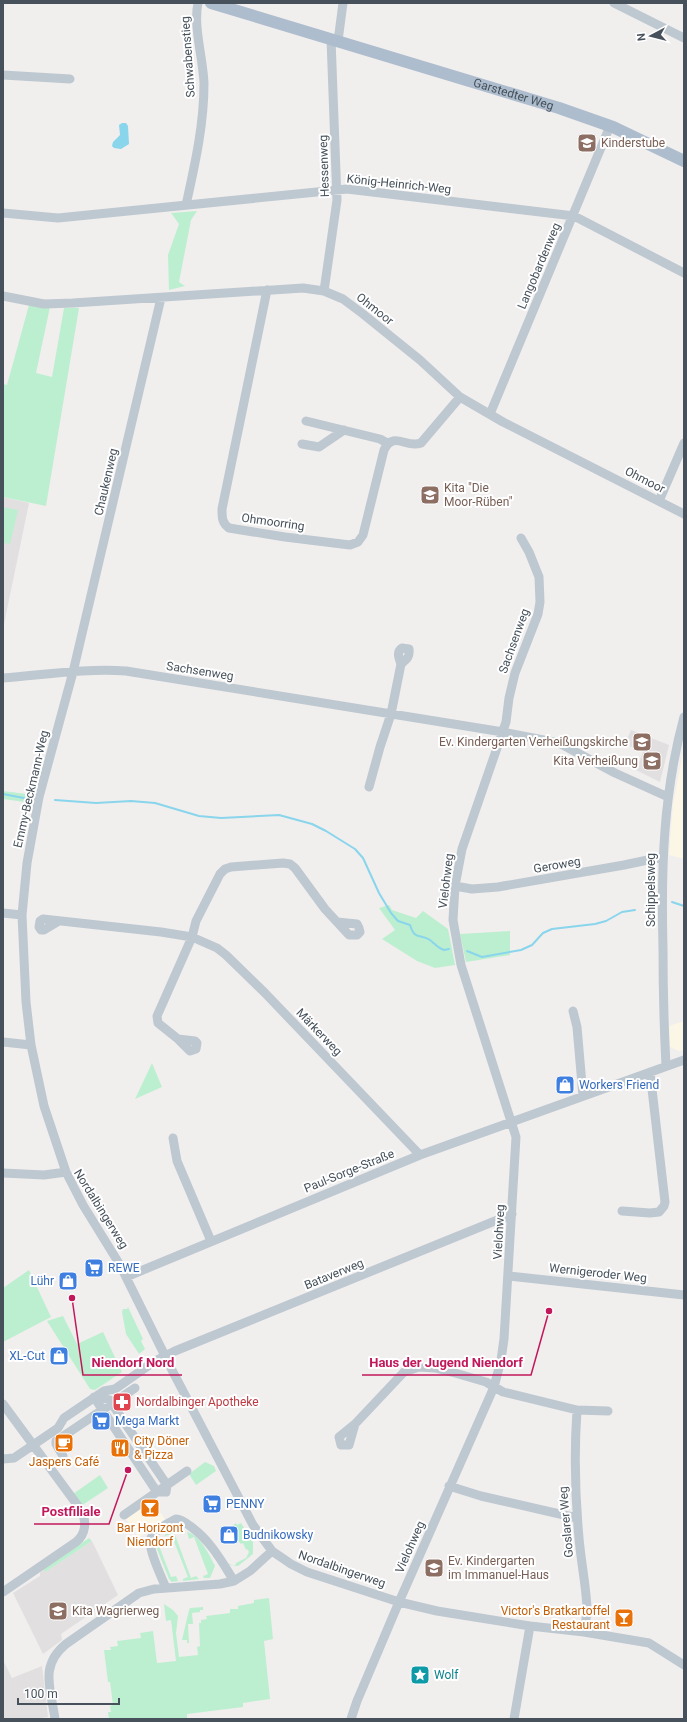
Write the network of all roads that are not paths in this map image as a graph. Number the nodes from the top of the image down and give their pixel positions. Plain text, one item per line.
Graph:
1 (198, 3) edge
2 (211, 3) edge
3 (343, 3) edge
4 (614, 3) edge
5 (684, 38) edge
6 (335, 40) junction
7 (3, 75) edge
8 (70, 79) dead end
9 (610, 126) junction
10 (684, 161) edge
11 (337, 190) junction
12 (186, 204) junction
13 (3, 213) edge
14 (574, 216) junction
15 (684, 273) edge
16 (267, 290) junction
17 (324, 290) junction
18 (3, 296) edge
19 (161, 298) junction
20 (460, 398) junction
21 (490, 414) junction
22 (306, 421) dead end
23 (327, 426) junction
24 (344, 430) junction
25 (329, 440) junction
26 (684, 443) edge
27 (302, 444) dead end
28 (387, 444) junction
29 (658, 501) junction
30 (684, 514) edge
31 (521, 538) dead end
32 (401, 664) dead end
33 (73, 672) junction
34 (3, 678) edge
35 (391, 714) junction
36 (684, 717) edge
37 (503, 732) junction
38 (369, 786) dead end
39 (668, 797) junction
40 (662, 857) junction
41 (455, 886) junction
42 (3, 913) edge
43 (22, 915) junction
44 (59, 921) dead end
45 (337, 922) dead end
46 (192, 937) junction
47 (573, 1011) dead end
48 (178, 1039) dead end
49 (3, 1042) edge
50 (31, 1045) junction
51 (684, 1060) edge
52 (666, 1066) junction
53 (650, 1072) junction
54 (583, 1096) junction
55 (512, 1121) junction
56 (172, 1138) dead end
57 (420, 1155) junction
58 (66, 1172) junction
59 (3, 1173) edge
60 (622, 1211) dead end
61 (512, 1214) junction
62 (211, 1241) junction
63 (509, 1276) junction
64 (126, 1277) junction
65 (684, 1295) edge
66 (165, 1356) junction
67 (494, 1387) junction
68 (135, 1388) dead end
69 (98, 1398) junction
70 (3, 1404) edge
71 (112, 1404) junction
72 (103, 1410) junction
73 (577, 1410) junction
74 (608, 1411) dead end
75 (355, 1424) dead end
76 (32, 1445) junction
77 (62, 1452) dead end
78 (3, 1459) edge
79 (187, 1471) dead end
80 (167, 1485) junction
81 (450, 1486) junction
82 (157, 1492) junction
83 (124, 1515) dead end
84 (577, 1518) junction
85 (272, 1551) junction
86 (234, 1581) junction
87 (166, 1588) junction
88 (3, 1592) edge
89 (399, 1602) junction
90 (530, 1626) junction
91 (584, 1632) junction
92 (684, 1665) edge
93 (55, 1719) edge
94 (351, 1719) edge
95 (514, 1719) edge

1 - 12 street, Schwabenstieg
2 - 6 main road, Garstedter Weg
3 - 6 street
4 - 5 street
6 - 9 main road, Garstedter Weg
6 - 11 street, Hessenweg
7 - 8 street
9 - 10 main road, Garstedter Weg
9 - 14 street, Langobardenweg
11 - 12 street, König-Heinrich-Weg
11 - 14 street, König-Heinrich-Weg
11 - 17 street, Hessenweg
12 - 13 street, König-Heinrich-Weg
14 - 15 street, König-Heinrich-Weg
14 - 21 street, Langobardenweg
16 - 17 street, Ohmoor
16 - 19 street, Ohmoor
16 - 28 street, Ohmoorring
17 - 20 street, Ohmoor
18 - 19 street, Ohmoor
19 - 33 street, Chaukenweg
20 - 21 street, Ohmoor
20 - 28 street
21 - 29 street, Ohmoor
22 - 23 street
23 - 24 street
23 - 25 street
24 - 25 street
24 - 28 street
25 - 27 street
26 - 29 street
29 - 30 street, Ohmoor
31 - 37 street, Sachsenweg
32 - 35 street
33 - 34 street, Sachsenweg
33 - 35 street, Sachsenweg
33 - 43 street, Emmy-Beckmann-Weg
35 - 37 street, Sachsenweg
35 - 38 street
36 - 39 street, Schippelsweg
37 - 39 street, Sachsenweg
37 - 41 street, Vielohweg
39 - 40 street, Schippelsweg
40 - 41 street, Geroweg
40 - 52 street, Schippelsweg
41 - 55 street, Vielohweg
42 - 43 street
43 - 50 street, Emmy-Beckmann-Weg
44 - 46 street, Märkerweg
45 - 46 street
46 - 48 street
46 - 57 street, Märkerweg
47 - 54 street
49 - 50 street
50 - 58 street, Emmy-Beckmann-Weg
51 - 52 street, Paul-Sorge-Straße
52 - 53 street, Paul-Sorge-Straße
53 - 54 street, Paul-Sorge-Straße
53 - 60 street
54 - 55 street, Paul-Sorge-Straße
55 - 57 street, Paul-Sorge-Straße
55 - 61 street, Vielohweg
56 - 62 street
57 - 62 street, Paul-Sorge-Straße
58 - 59 street, Nordalbingerweg
58 - 64 street, Nordalbingerweg
61 - 63 street, Vielohweg
61 - 66 street, Bataverweg
62 - 64 street, Paul-Sorge-Straße
63 - 65 street, Wernigeroder Weg
63 - 67 street, Vielohweg
64 - 66 street, Nordalbingerweg
66 - 69 street, Bataverweg
66 - 85 street, Nordalbingerweg
67 - 73 street
67 - 75 street
67 - 81 street, Vielohweg
68 - 71 street
69 - 71 street
69 - 72 street
69 - 76 street, Bataverweg
70 - 76 street
71 - 72 street
71 - 80 street
72 - 77 street
72 - 82 street
73 - 74 street
73 - 84 street, Goslarer Weg
76 - 78 street, Bataverweg
76 - 88 street
79 - 80 street
80 - 82 street
81 - 84 street
81 - 89 street, Vielohweg
82 - 83 street
84 - 91 street, Goslarer Weg
85 - 86 street
85 - 89 street, Nordalbingerweg
86 - 87 street
86 - 87 street
87 - 93 street
89 - 90 street, Nordalbingerweg
89 - 94 street, Vielohweg
90 - 91 street, Nordalbingerweg
90 - 95 street
91 - 92 street, Nordalbingerweg

